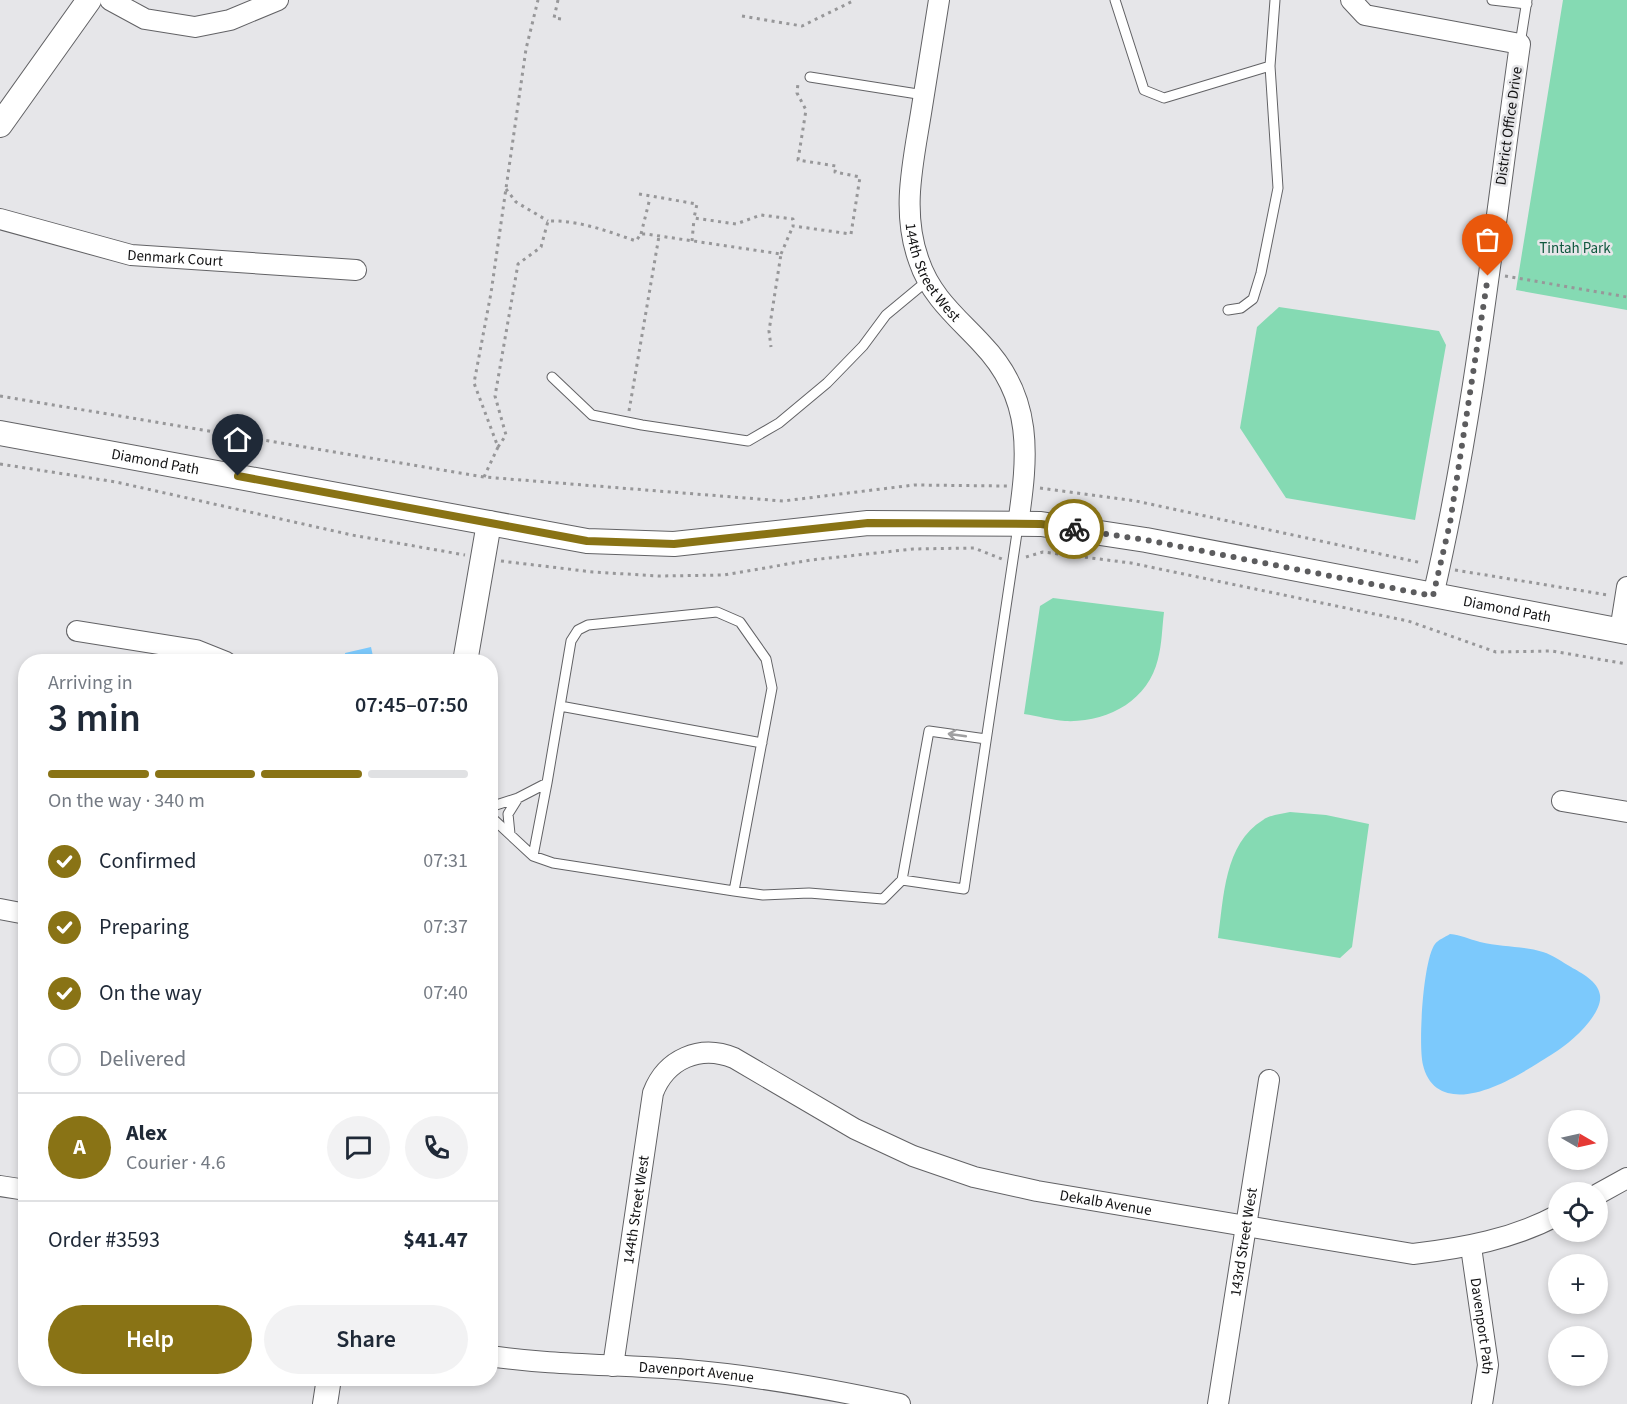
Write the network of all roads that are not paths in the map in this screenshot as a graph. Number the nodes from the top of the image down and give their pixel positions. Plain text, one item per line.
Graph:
1 (89, 0) edge
2 (110, 0) edge
3 (278, 0) edge
4 (939, 0) edge
5 (1115, 0) edge
6 (1275, 0) edge
7 (1351, 0) edge
8 (1492, 0) edge
9 (1527, 2) edge
10 (1520, 44) junction
11 (1270, 66) junction
12 (810, 77) dead end
13 (924, 95) junction
14 (0, 125) edge
15 (0, 219) edge
16 (356, 270) dead end
17 (927, 281) junction
18 (1228, 310) dead end
19 (552, 377) dead end
20 (0, 433) edge
21 (489, 523) junction
22 (1018, 524) junction
23 (1626, 593) edge
24 (1433, 596) junction
25 (77, 630) dead end
26 (1624, 631) edge
27 (206, 654) edge
28 (466, 654) edge
29 (560, 706) junction
30 (986, 739) junction
31 (762, 743) junction
32 (547, 783) junction
33 (518, 798) junction
34 (1562, 801) dead end
35 (498, 804) edge
36 (1627, 812) edge
37 (498, 823) edge
38 (510, 834) junction
39 (533, 856) junction
40 (902, 880) junction
41 (734, 891) junction
42 (0, 909) edge
43 (18, 912) edge
44 (677, 1062) joint
45 (1269, 1080) dead end
46 (1627, 1178) edge
47 (0, 1186) edge
48 (1608, 1188) edge
49 (18, 1189) edge
50 (1548, 1220) edge
51 (1247, 1226) junction
52 (1471, 1247) junction
53 (498, 1357) edge
54 (613, 1366) junction
55 (328, 1386) edge
56 (325, 1404) edge
57 (900, 1404) edge
58 (1218, 1404) edge
59 (1482, 1404) edge

1 - 14 street
2 - 3 street
4 - 13 street, 144th Street West
5 - 11 lane
6 - 11 lane
7 - 10 street
8 - 9 lane
9 - 10 lane
10 - 24 street, District Office Drive
11 - 18 lane
12 - 13 lane
13 - 17 street, 144th Street West
15 - 16 street, Denmark Court
17 - 19 lane
17 - 22 street, 144th Street West
20 - 21 street, Diamond Path
21 - 22 street, Diamond Path
21 - 28 street
22 - 24 street, Diamond Path
22 - 30 lane
23 - 26 street
24 - 26 street, Diamond Path
25 - 27 street
29 - 31 lane
29 - 31 lane
29 - 32 lane
30 -> 40 lane
30 - 40 lane
31 - 41 lane
32 - 33 lane
32 - 39 lane
33 - 35 lane
33 - 38 lane
34 - 36 street
37 - 38 lane
38 - 39 lane
39 - 41 lane
40 - 41 lane
42 - 43 street
44 - 51 street, Dekalb Avenue
44 - 54 street, 144th Street West
45 - 51 street, 143rd Street West
46 - 48 street
47 - 49 street
50 - 52 street, Dekalb Avenue
51 - 52 street, Dekalb Avenue
51 - 58 street, 143rd Street West
52 - 59 street, Davenport Path
53 - 54 street, Davenport Avenue
54 - 57 street, Davenport Avenue
55 - 56 street

